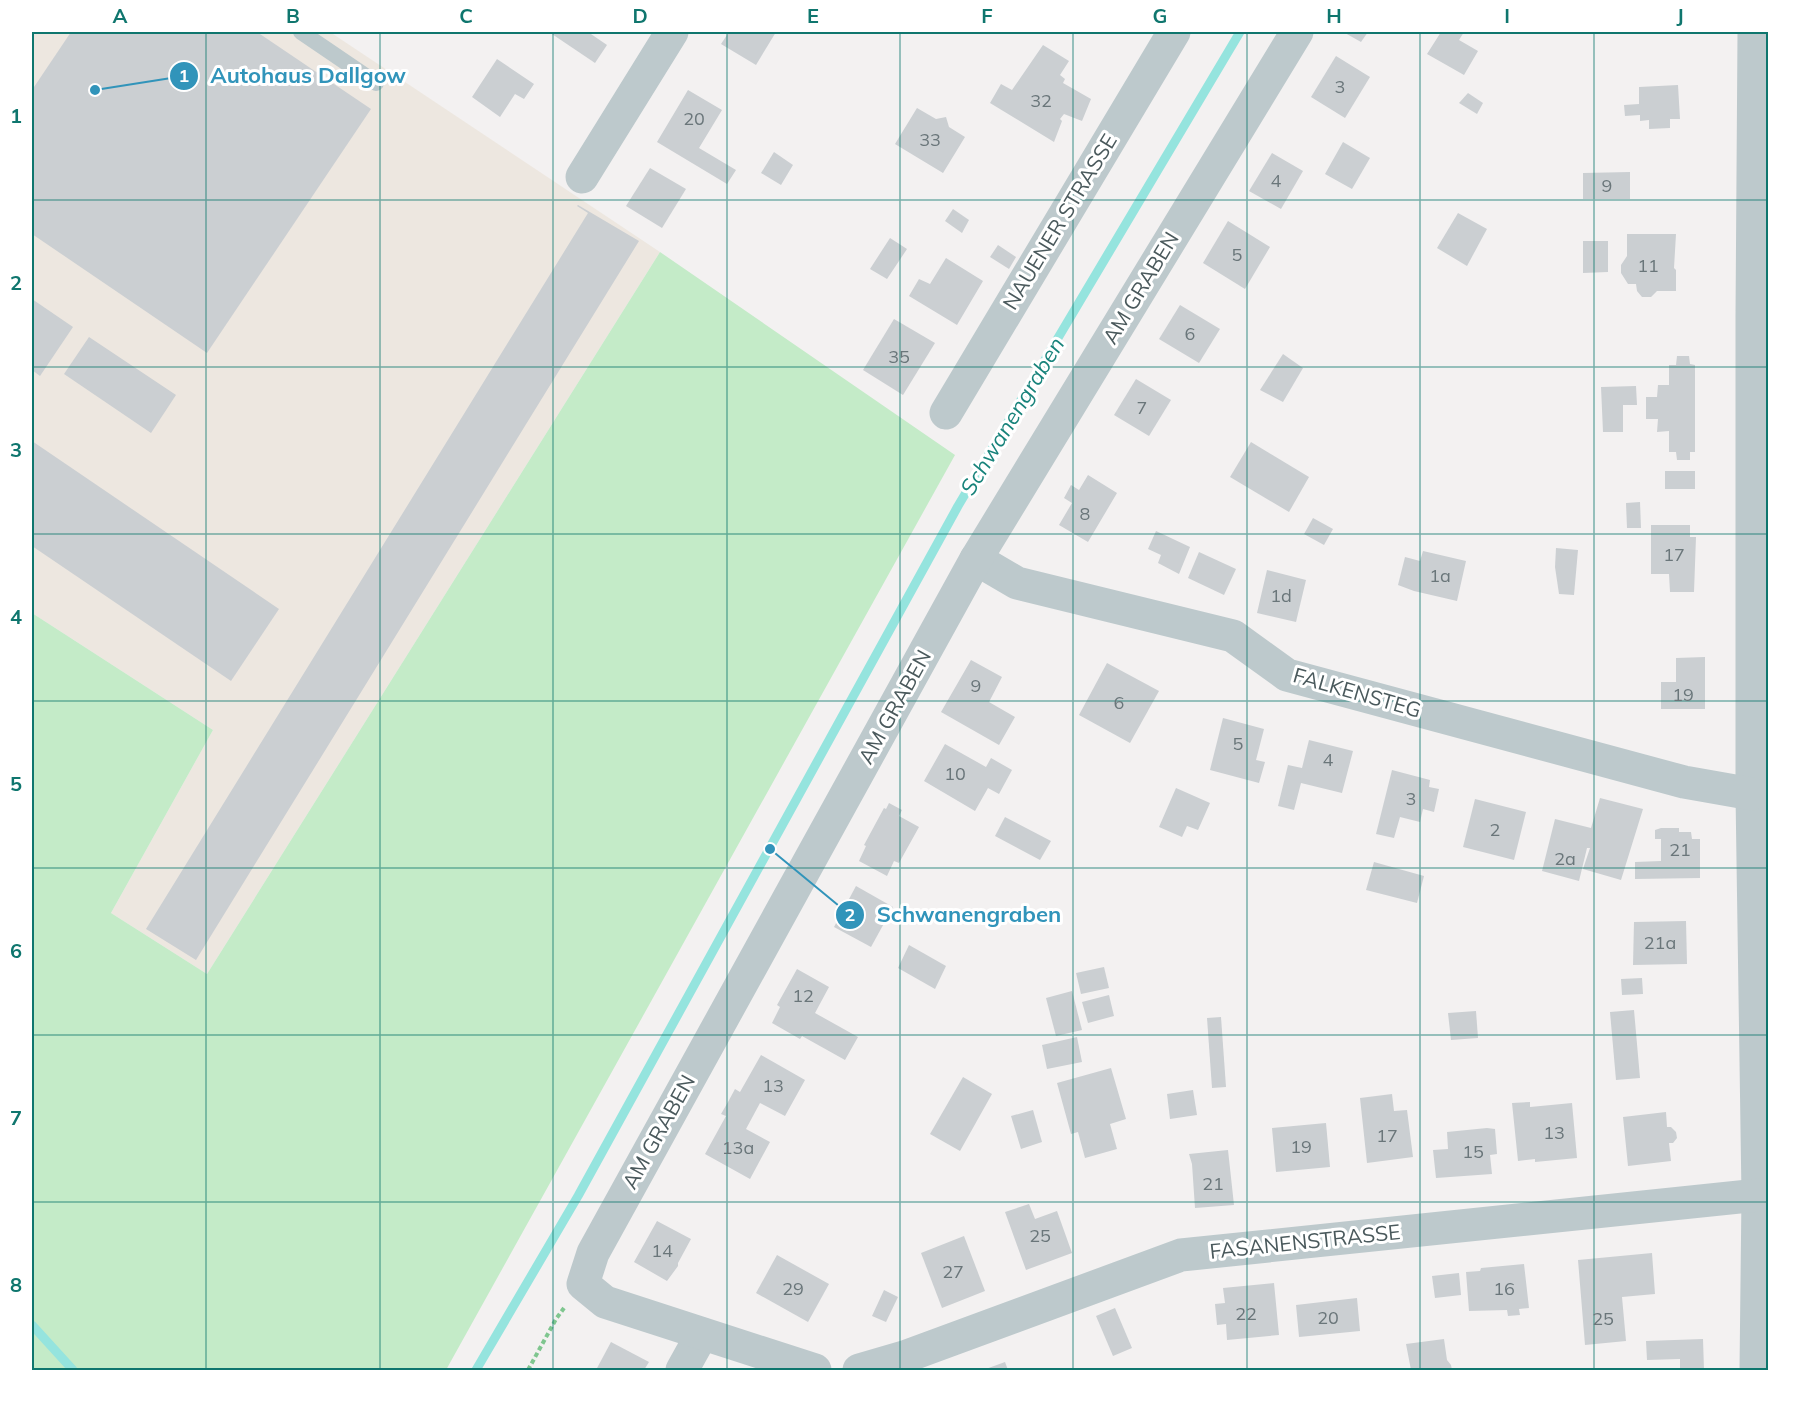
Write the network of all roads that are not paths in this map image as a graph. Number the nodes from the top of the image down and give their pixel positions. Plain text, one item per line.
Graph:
1 (301, 32) edge
2 (672, 32) edge
3 (1174, 32) edge
4 (1297, 32) edge
5 (1754, 32) edge
6 (376, 83) dead end
7 (582, 177) dead end
8 (946, 413) dead end
9 (976, 560) junction
10 (1752, 794) junction
11 (1763, 1195) edge
12 (702, 1334) junction
13 (682, 1371) edge
14 (815, 1371) edge
15 (859, 1371) edge
16 (1756, 1371) edge

1 - 6 lane
2 - 7 street
3 - 8 street, NAUENER STRASSE
4 - 9 street, AM GRABEN
5 - 10 street
9 - 10 street, FALKENSTEG
9 - 12 street, AM GRABEN
10 - 11 street
11 - 15 street, FASANENSTRASSE
11 - 16 street
12 - 13 street
12 - 14 street

